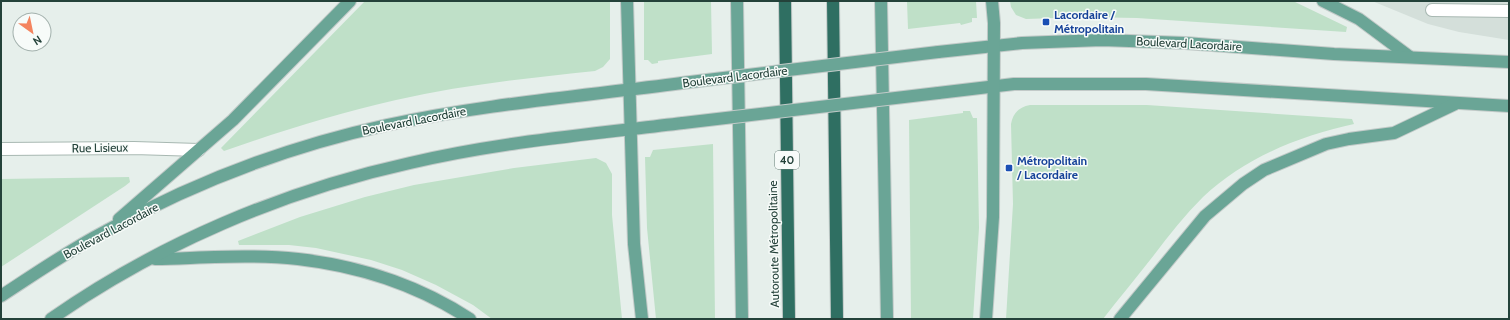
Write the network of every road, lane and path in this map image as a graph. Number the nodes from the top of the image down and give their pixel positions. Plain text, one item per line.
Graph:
1 (350, 1) edge
2 (627, 1) edge
3 (737, 1) edge
4 (785, 1) edge
5 (834, 1) edge
6 (881, 1) edge
7 (992, 1) edge
8 (1323, 1) edge
9 (1432, 10) dead end
10 (1509, 11) edge
11 (994, 45) junction
12 (1410, 57) junction
13 (1509, 62) edge
14 (994, 86) junction
15 (631, 90) junction
16 (1456, 103) junction
17 (1509, 106) edge
18 (632, 129) junction
19 (1, 149) edge
20 (199, 150) junction
21 (106, 230) junction
22 (152, 259) junction
23 (1, 296) edge
24 (51, 319) edge
25 (470, 319) edge
26 (642, 319) edge
27 (742, 319) edge
28 (789, 319) edge
29 (837, 319) edge
30 (887, 319) edge
31 (986, 319) edge
32 (1120, 319) edge

1 - 20 main road
2 - 15 main road
3 - 27 main road
4 - 28 highway, Autoroute Métropolitaine / 40
5 - 29 highway
6 - 30 main road
7 - 11 main road
8 - 12 main road
9 - 10 street
11 - 12 main road, Boulevard Lacordaire
11 - 14 main road
11 - 15 main road, Boulevard Lacordaire, bridge
12 - 13 main road, Boulevard Lacordaire
14 - 16 main road
14 - 18 main road, bridge
14 - 31 main road
15 - 18 main road
15 - 21 main road, Boulevard Lacordaire
16 - 17 main road
16 - 32 main road
18 - 22 main road
18 - 26 main road
19 - 20 street, Rue Lisieux
20 - 21 main road
21 - 23 main road, Boulevard Lacordaire
22 - 24 main road
22 - 25 main road

